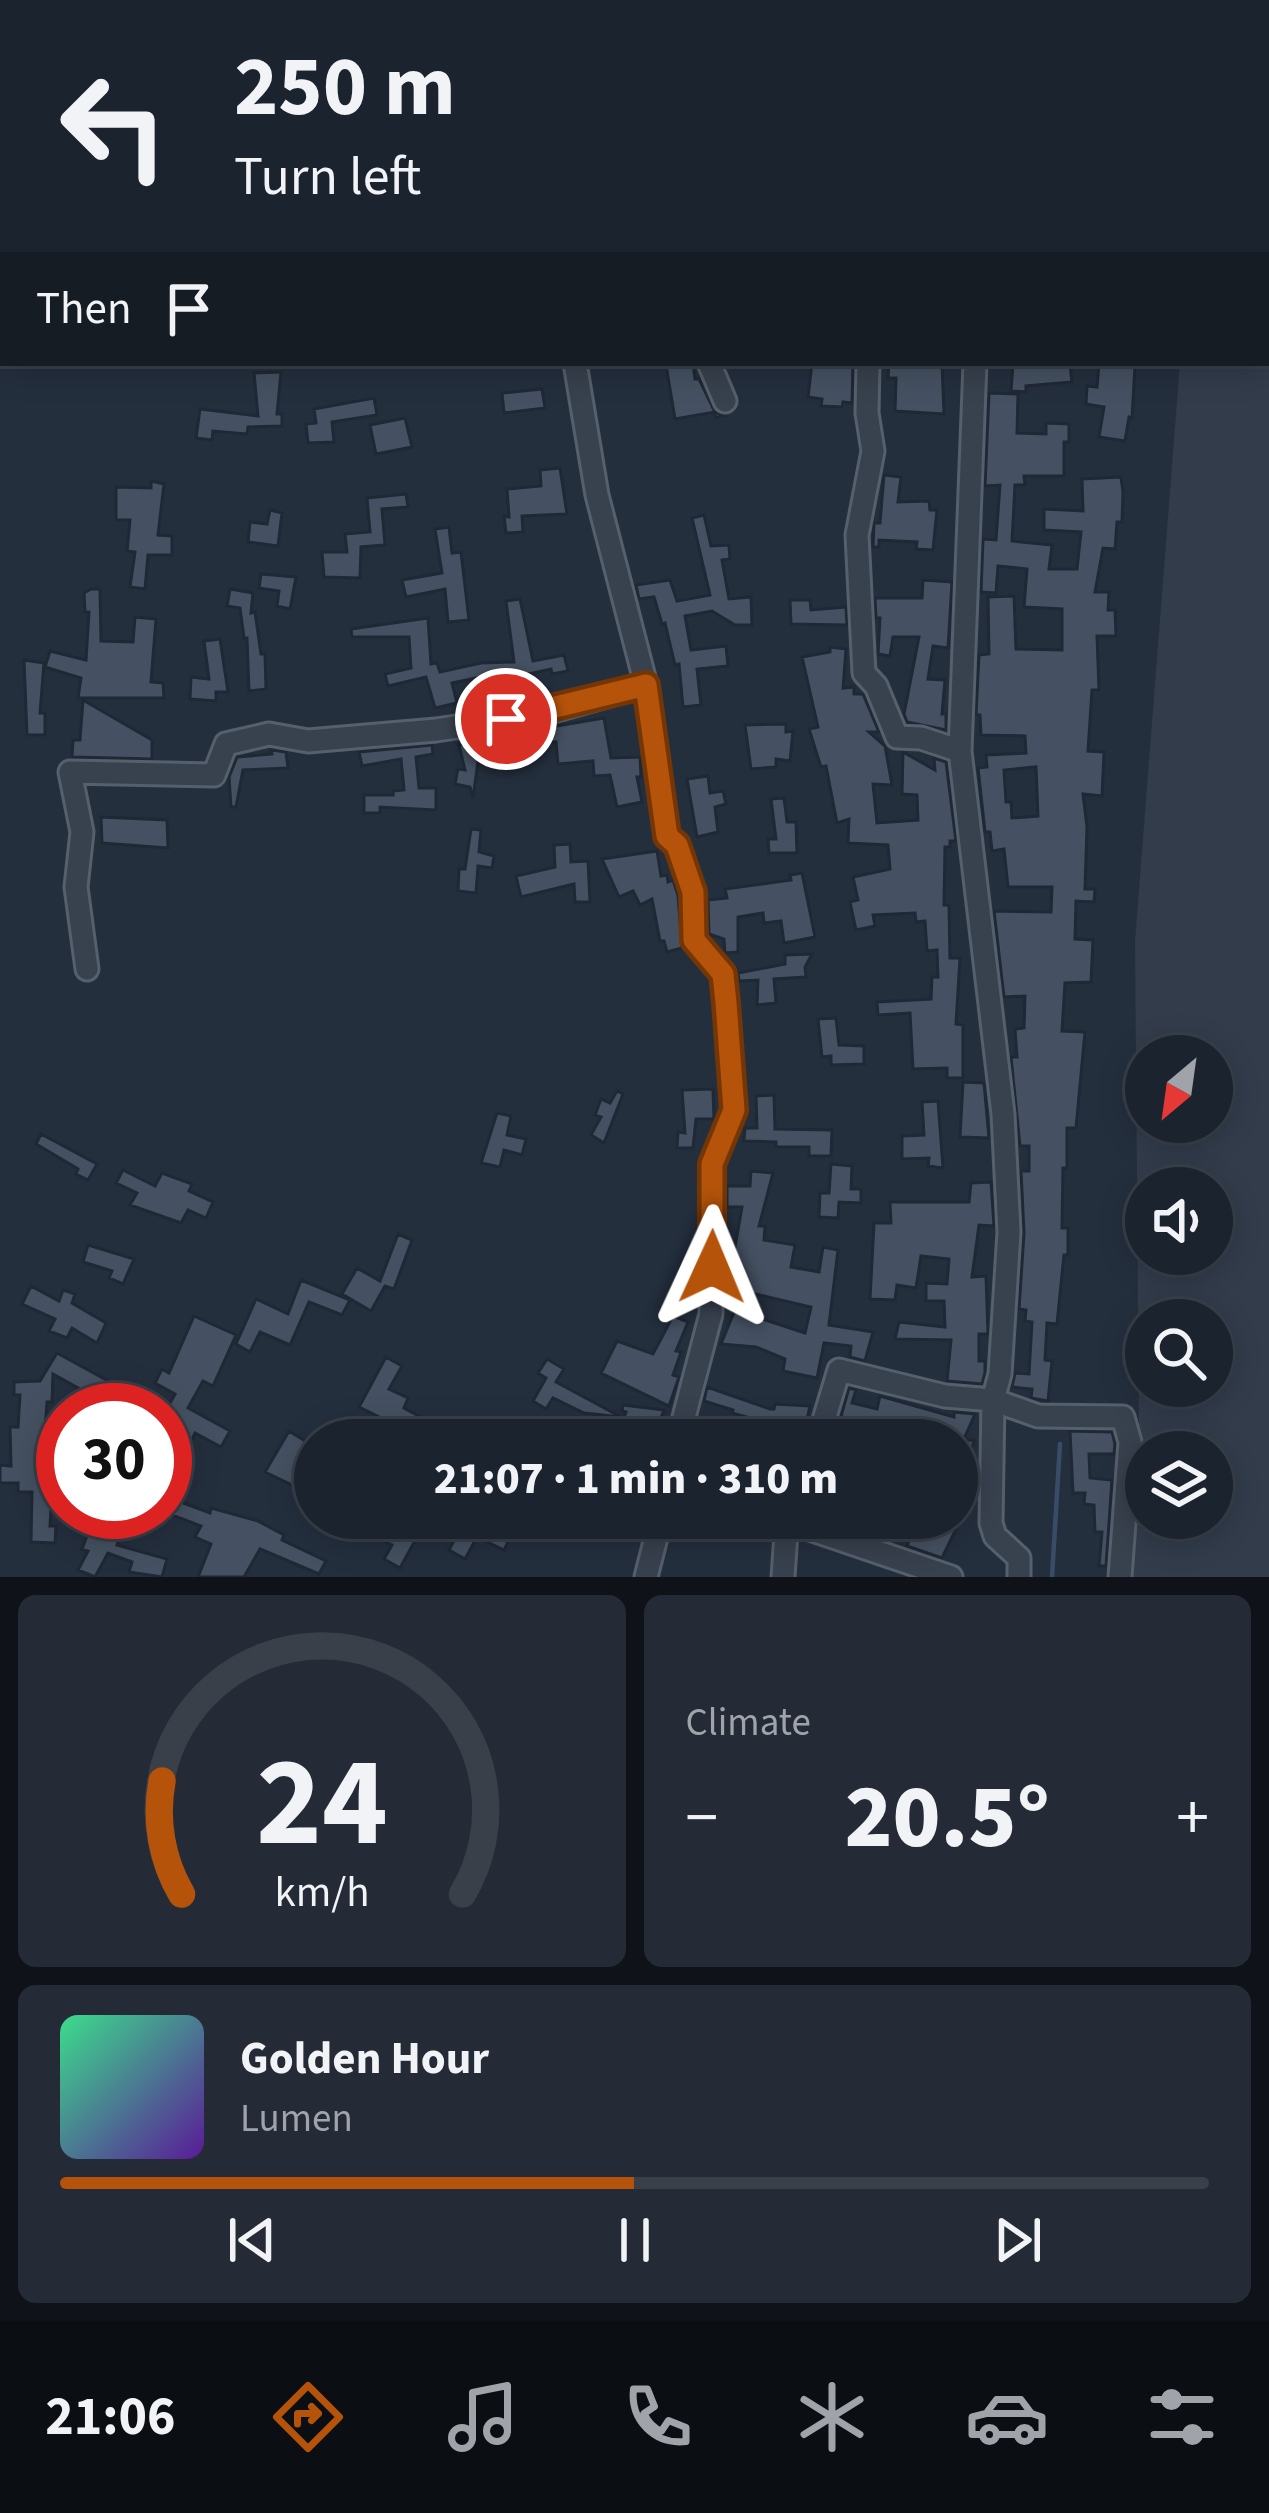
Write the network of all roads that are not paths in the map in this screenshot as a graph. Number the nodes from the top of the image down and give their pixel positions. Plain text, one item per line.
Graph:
1 (576, 366) edge
2 (710, 366) edge
3 (868, 366) edge
4 (975, 366) edge
5 (725, 401) dead end
6 (646, 685) junction
7 (960, 751) junction
8 (87, 969) dead end
9 (993, 1400) junction
10 (684, 1419) edge
11 (824, 1419) edge
12 (656, 1539) edge
13 (785, 1539) edge
14 (842, 1539) edge
15 (646, 1577) edge
16 (782, 1577) edge
17 (951, 1577) edge
18 (1018, 1577) edge
19 (1120, 1577) edge

1 - 6 street
2 - 5 street
3 - 7 street
4 - 7 street
6 - 8 street
6 - 10 street
7 - 9 street
9 - 11 street
9 - 18 street
9 - 19 street
12 - 15 street
13 - 16 street
14 - 17 street

